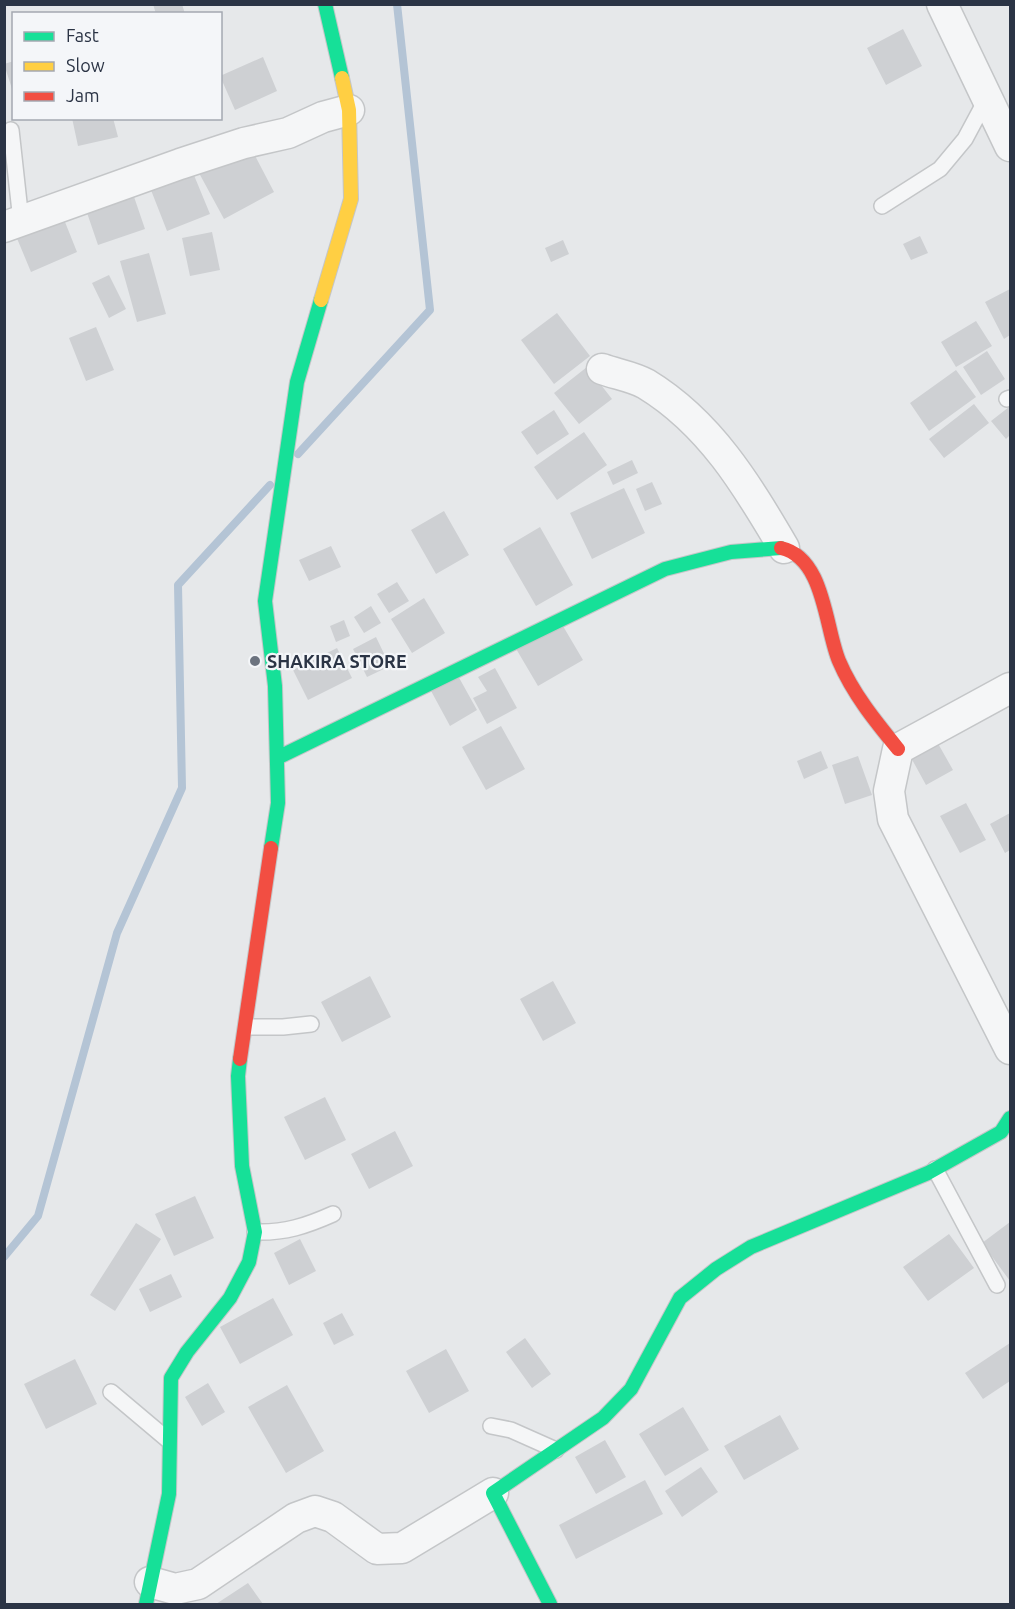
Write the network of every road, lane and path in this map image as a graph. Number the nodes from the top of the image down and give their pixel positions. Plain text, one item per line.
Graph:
1 (325, 4) edge
2 (942, 4) edge
3 (987, 98) junction
4 (349, 110) junction
5 (11, 130) dead end
6 (1011, 146) edge
7 (882, 206) dead end
8 (13, 224) edge
9 (602, 369) dead end
10 (784, 548) junction
11 (1011, 688) edge
12 (898, 749) junction
13 (277, 758) junction
14 (311, 1024) dead end
15 (246, 1027) junction
16 (1011, 1049) edge
17 (1011, 1118) edge
18 (935, 1168) junction
19 (333, 1214) dead end
20 (255, 1232) junction
21 (997, 1285) dead end
22 (111, 1392) dead end
23 (491, 1426) dead end
24 (168, 1440) junction
25 (556, 1450) junction
26 (493, 1493) junction
27 (148, 1593) edge
28 (550, 1605) edge

1 - 4 street
2 - 3 street
3 - 6 street
3 - 7 lane
4 - 8 street
4 - 13 street
5 - 8 lane
9 - 10 street
10 - 12 street
10 - 13 street
11 - 12 street
12 - 16 street
13 - 15 street
14 - 15 lane
15 - 20 street
17 - 18 street
18 - 21 lane
18 - 25 street
19 - 20 lane
20 - 24 street
22 - 24 lane
23 - 25 lane
24 - 27 street
25 - 26 street
26 - 27 street
26 - 28 street

